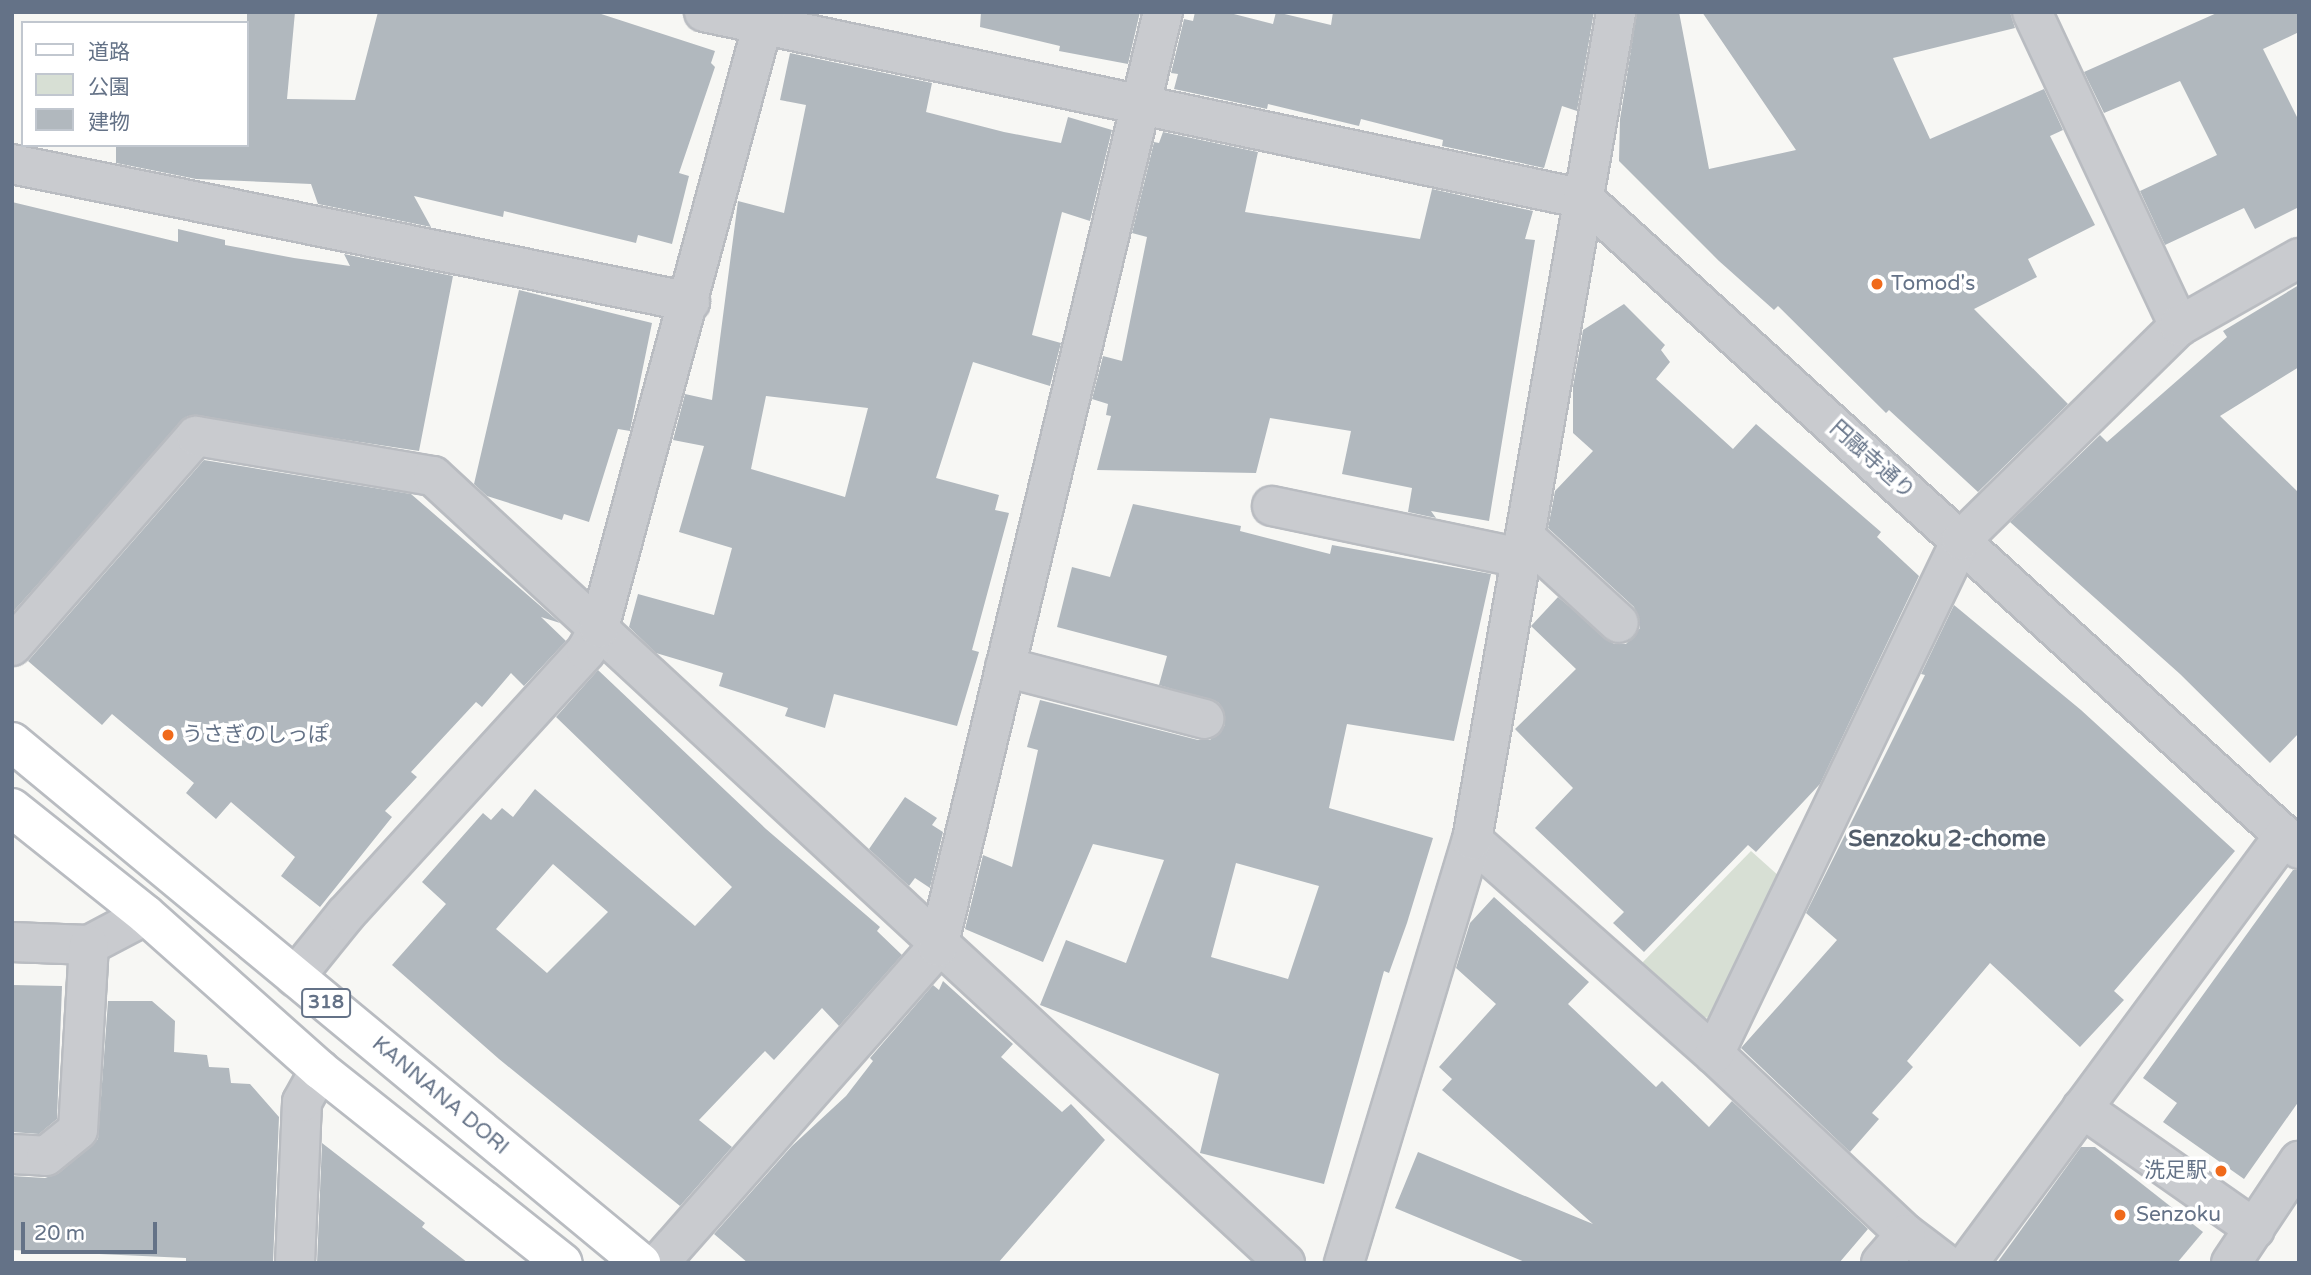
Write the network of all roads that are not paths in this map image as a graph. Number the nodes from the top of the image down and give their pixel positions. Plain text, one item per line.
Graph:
1 (704, 12) edge
2 (1163, 12) edge
3 (1616, 12) edge
4 (2032, 12) edge
5 (765, 18) edge
6 (1139, 107) junction
7 (12, 163) edge
8 (1584, 199) junction
9 (2299, 258) edge
10 (690, 302) junction
11 (2179, 326) junction
12 (1272, 506) dead end
13 (1961, 540) junction
14 (1523, 548) junction
15 (1619, 623) dead end
16 (599, 628) junction
17 (12, 646) edge
18 (1005, 667) junction
19 (1204, 719) dead end
20 (12, 742) edge
21 (12, 808) edge
22 (1472, 840) junction
23 (2291, 842) edge
24 (146, 915) junction
25 (12, 942) edge
26 (89, 945) junction
27 (938, 947) junction
28 (295, 977) junction
29 (1714, 1054) junction
30 (320, 1070) junction
31 (2082, 1108) junction
32 (12, 1154) edge
33 (2299, 1161) edge
34 (2255, 1229) junction
35 (1906, 1234) junction
36 (295, 1263) edge
37 (563, 1263) edge
38 (641, 1263) edge
39 (659, 1263) edge
40 (1286, 1263) edge
41 (1344, 1263) edge
42 (1881, 1263) edge
43 (1944, 1263) edge
44 (1968, 1263) edge
45 (2231, 1263) edge

1 - 5 street
2 - 6 street
3 - 8 street
4 - 11 street
5 - 6 street
5 - 10 street
6 - 8 street
6 - 18 street
7 - 10 street
8 - 13 street, 円融寺通り
8 - 14 street
9 - 11 street
10 - 16 street
11 - 13 street
12 - 14 street
13 - 23 street, 円融寺通り
13 - 29 street
14 - 15 street
14 - 22 street
16 - 17 street
16 - 27 street
16 - 28 street
18 - 19 street
18 - 27 street
20 - 28 main road, KANNANA DORI / 318
21 - 24 main road, 318
22 - 29 street
22 - 41 street
23 - 31 street
24 - 26 street
24 - 30 main road, 318
25 - 26 street
26 - 32 street
27 - 39 street
27 - 40 street
28 - 38 main road, KANNANA DORI / 318
29 - 35 street
30 - 36 street
30 - 37 main road, 318
31 - 34 street
31 - 44 street
33 - 34 street
34 - 45 street
35 - 42 street
35 - 43 street

